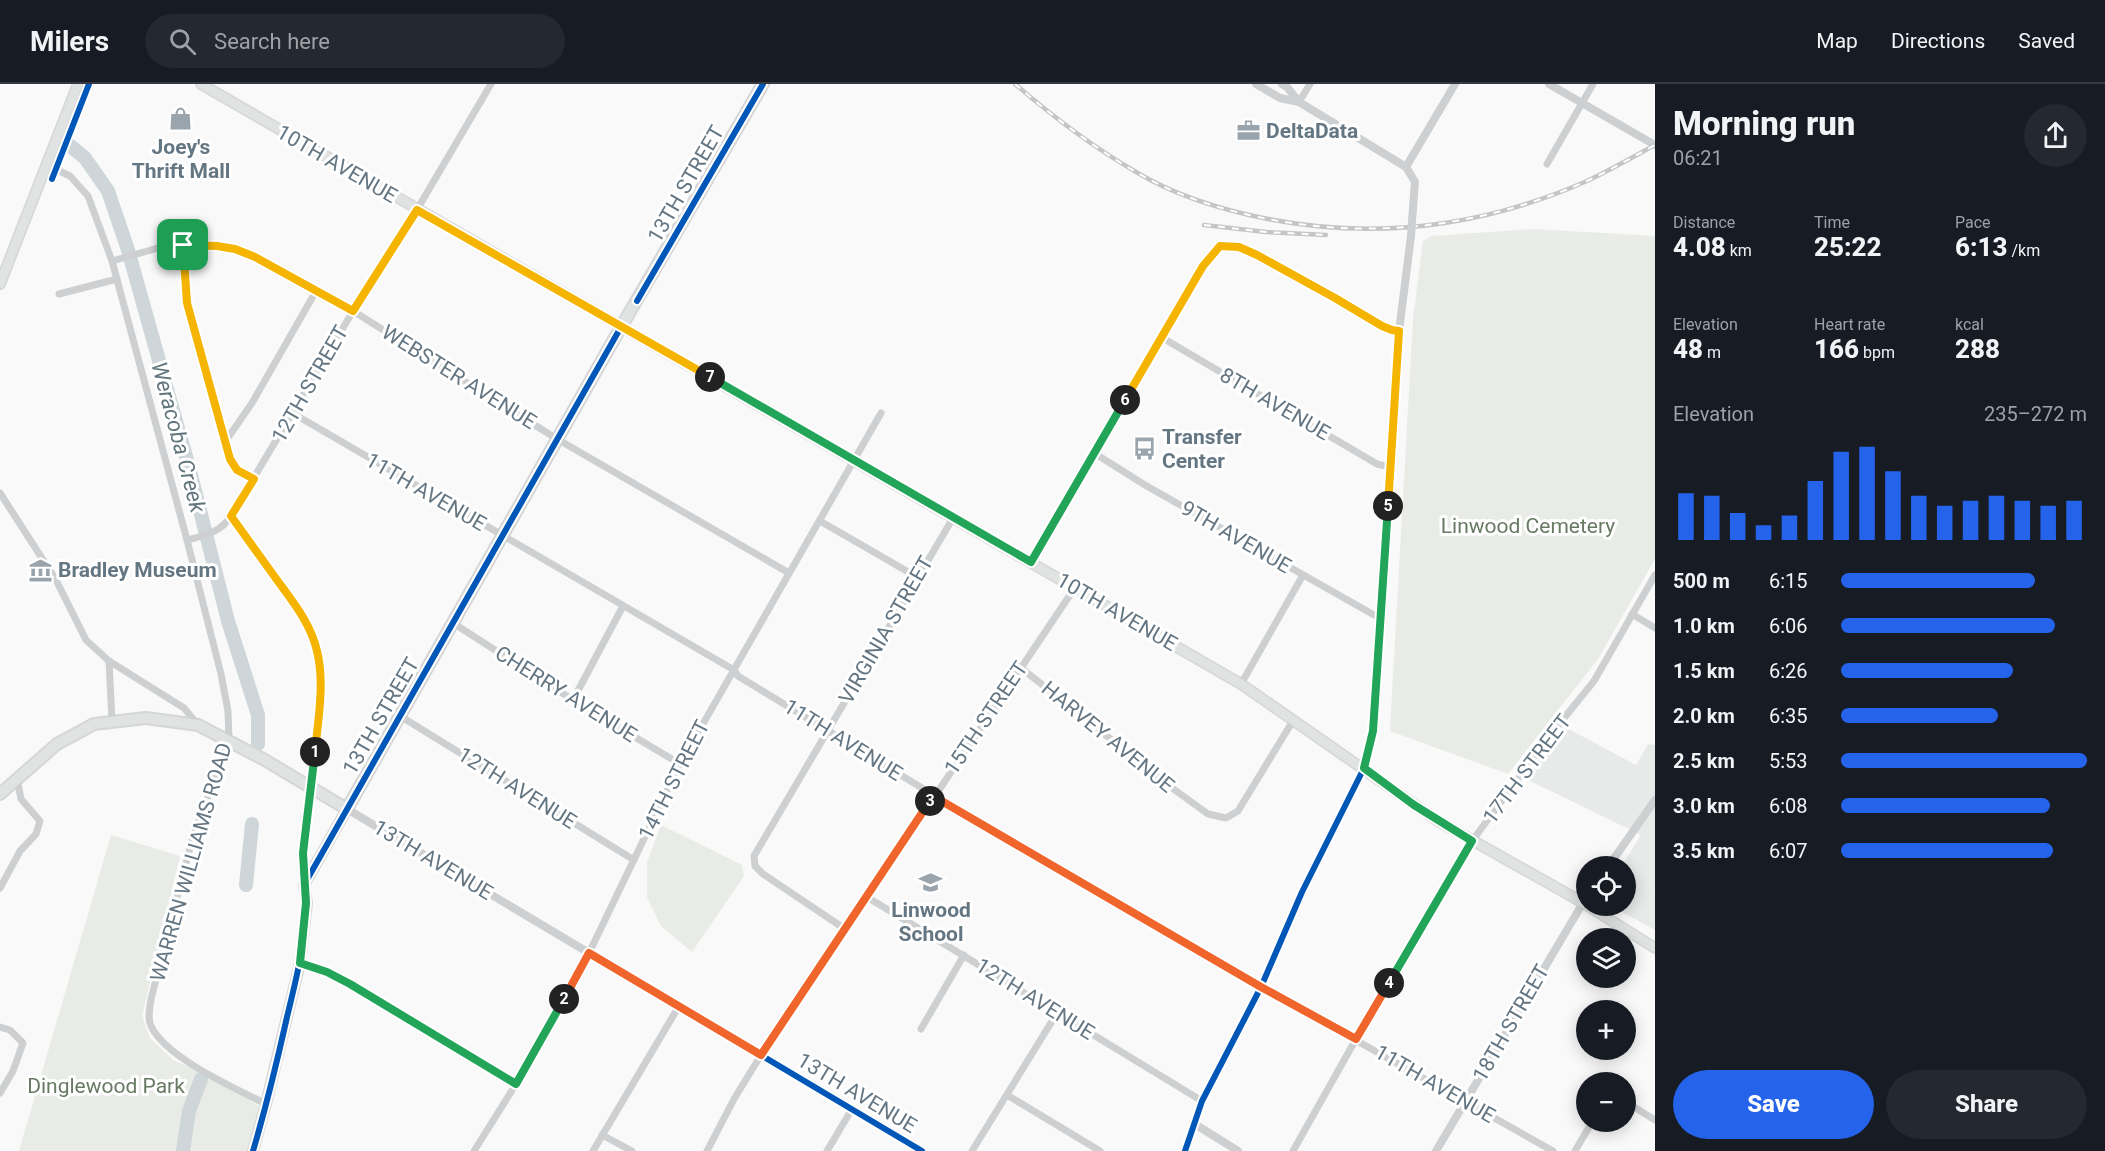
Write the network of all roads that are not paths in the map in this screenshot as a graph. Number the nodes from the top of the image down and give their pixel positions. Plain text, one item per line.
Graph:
1 (78, 84) edge
2 (201, 84) edge
3 (491, 84) edge
4 (763, 84) edge
5 (1256, 84) edge
6 (1282, 84) edge
7 (1310, 84) edge
8 (1455, 84) edge
9 (1549, 84) edge
10 (1593, 84) edge
11 (1299, 102) junction
12 (1582, 103) junction
13 (1655, 145) edge
14 (1547, 164) dead end
15 (46, 165) junction
16 (1406, 167) junction
17 (417, 210) junction
18 (183, 245) junction
19 (112, 261) junction
20 (117, 279) junction
21 (0, 284) edge
22 (316, 291) junction
23 (59, 294) dead end
24 (353, 311) junction
25 (621, 327) junction
26 (1399, 331) junction
27 (1161, 337) junction
28 (881, 413) dead end
29 (294, 414) junction
30 (557, 439) junction
31 (225, 442) junction
32 (1094, 453) junction
33 (854, 459) junction
34 (1390, 467) junction
35 (254, 479) junction
36 (0, 493) edge
37 (231, 516) junction
38 (953, 518) junction
39 (820, 521) junction
40 (502, 537) junction
41 (187, 540) junction
42 (1031, 562) junction
43 (789, 573) junction
44 (1303, 575) junction
45 (1655, 576) edge
46 (917, 577) junction
47 (1074, 589) junction
48 (623, 606) junction
49 (1632, 614) junction
50 (1380, 615) junction
51 (453, 623) junction
52 (1655, 628) edge
53 (109, 661) junction
54 (1020, 667) junction
55 (734, 670) junction
56 (1241, 684) junction
57 (573, 700) junction
58 (400, 716) junction
59 (1294, 719) junction
60 (112, 721) junction
61 (198, 725) junction
62 (827, 730) junction
63 (229, 740) junction
64 (680, 764) junction
65 (1364, 768) junction
66 (17, 779) junction
67 (311, 789) junction
68 (0, 794) edge
69 (933, 796) junction
70 (1655, 800) edge
71 (347, 809) junction
72 (1472, 841) junction
73 (1616, 856) edge
74 (634, 860) junction
75 (304, 885) junction
76 (0, 888) edge
77 (867, 897) junction
78 (1576, 897) edge
79 (1578, 916) edge
80 (1607, 916) edge
81 (845, 929) junction
82 (1655, 948) edge
83 (589, 953) junction
84 (964, 955) junction
85 (300, 963) junction
86 (1261, 987) junction
87 (679, 1006) junction
88 (1057, 1013) junction
89 (0, 1027) edge
90 (921, 1029) dead end
91 (1356, 1039) junction
92 (761, 1055) junction
93 (516, 1084) junction
94 (0, 1093) edge
95 (1007, 1095) junction
96 (1202, 1101) junction
97 (1466, 1101) junction
98 (266, 1104) junction
99 (1636, 1108) edge
100 (852, 1109) junction
101 (1655, 1120) edge
102 (1193, 1123) junction
103 (1586, 1132) edge
104 (602, 1135) junction
105 (253, 1151) edge
106 (474, 1151) edge
107 (593, 1151) edge
108 (632, 1151) edge
109 (708, 1151) edge
110 (827, 1151) edge
111 (922, 1151) edge
112 (972, 1151) edge
113 (1100, 1151) edge
114 (1185, 1151) edge
115 (1238, 1151) edge
116 (1293, 1151) edge
117 (1436, 1151) edge
118 (1553, 1151) edge
119 (1575, 1151) edge

1 - 15 main road
2 - 17 main road, 10TH AVENUE
3 - 17 street, 12TH STREET
4 - 25 main road, 13TH STREET
5 - 11 street
6 - 11 street
7 - 11 street
8 - 16 street
9 - 12 street
10 - 12 street
11 - 16 street
12 - 13 street
12 - 14 street
15 - 19 street, WARREN WILLIAMS ROAD
15 - 21 main road
16 - 26 street, bridge
17 - 24 street, 12TH STREET
17 - 25 main road, 10TH AVENUE
18 - 19 street, WEBSTER AVENUE
18 - 22 street, WEBSTER AVENUE
18 - 31 street
19 - 20 street, WARREN WILLIAMS ROAD
20 - 23 street
20 - 41 street, WARREN WILLIAMS ROAD
22 - 24 street, WEBSTER AVENUE
22 - 31 street
24 - 29 street, 12TH STREET
24 - 30 street, WEBSTER AVENUE
25 - 30 main road, 13TH STREET
25 - 33 main road, 10TH AVENUE
26 - 27 street
26 - 34 street
27 - 32 street
27 - 34 street, 8TH AVENUE
28 - 33 street, 14TH STREET
29 - 35 street, 12TH STREET
29 - 40 street, 11TH AVENUE
30 - 40 main road, 13TH STREET
30 - 43 street, WEBSTER AVENUE
31 - 35 street
32 - 42 street
32 - 44 street, 9TH AVENUE
33 - 38 main road, 10TH AVENUE
33 - 39 street, 14TH STREET
34 - 50 street
35 - 37 street, 12TH STREET
36 - 53 street
37 - 41 street, 12TH STREET
37 - 67 street
38 - 42 main road, 10TH AVENUE
38 - 46 street, VIRGINIA STREET
39 - 43 street, 14TH STREET
39 - 46 street
40 - 48 street, 11TH AVENUE
40 - 51 main road, 13TH STREET
41 - 63 street, WARREN WILLIAMS ROAD
42 - 47 main road, 10TH AVENUE
43 - 55 street, 14TH STREET
44 - 50 street, 9TH AVENUE
44 - 56 street
45 - 49 street, 17TH STREET
46 - 62 street, VIRGINIA STREET
47 - 54 street, 15TH STREET
47 - 56 main road, 10TH AVENUE
48 - 55 street, 11TH AVENUE
48 - 57 street
49 - 52 street
49 - 72 street, 17TH STREET
50 - 65 street
51 - 57 street, CHERRY AVENUE
51 - 58 main road, 13TH STREET
53 - 60 street
53 - 61 street
54 - 59 street, HARVEY AVENUE
54 - 69 street, 15TH STREET
55 - 62 street, 11TH AVENUE
55 - 64 street, 14TH STREET
56 - 59 main road, 10TH AVENUE
57 - 64 street, CHERRY AVENUE
58 - 71 main road, 13TH STREET
58 - 74 street, 12TH AVENUE
59 - 65 main road, 10TH AVENUE
60 - 61 main road
60 - 66 main road
61 - 63 main road
62 - 69 street, 11TH AVENUE
62 - 81 street, VIRGINIA STREET
63 - 67 main road
63 - 98 street, WARREN WILLIAMS ROAD
64 - 74 street, 14TH STREET
65 - 72 main road, 10TH AVENUE
65 - 86 street
66 - 68 main road
66 - 76 street
67 - 71 main road
67 - 75 street
69 - 77 street, 15TH STREET
69 - 86 street, 11TH AVENUE
70 - 73 street
71 - 75 main road, 13TH STREET
71 - 83 street, 13TH AVENUE
72 - 78 main road, 10TH AVENUE
72 - 91 street, 17TH STREET
74 - 83 street, 14TH STREET
75 - 85 main road
77 - 81 street, 15TH STREET
77 - 84 street, 12TH AVENUE
79 - 97 street, 18TH STREET
80 - 82 main road, 10TH AVENUE
81 - 92 street, 15TH STREET
83 - 87 street, 13TH AVENUE
83 - 93 street, 14TH STREET
84 - 88 street, 12TH AVENUE
84 - 90 street
85 - 93 street
85 - 98 main road
86 - 91 street, 11TH AVENUE
86 - 96 street
87 - 92 street, 13TH AVENUE
87 - 104 street
88 - 95 street
88 - 96 street, 12TH AVENUE
89 - 94 street
91 - 97 street, 11TH AVENUE
91 - 116 street, 17TH STREET
92 - 100 street, 13TH AVENUE
92 - 109 street, 15TH STREET
93 - 106 street, 14TH STREET
95 - 112 street
95 - 113 street
96 - 102 street
97 - 117 street, 18TH STREET
97 - 118 street, 11TH AVENUE
98 - 105 main road
99 - 101 street
100 - 110 street
100 - 111 street, 13TH AVENUE
102 - 114 street
102 - 115 street
103 - 119 street
104 - 107 street
104 - 108 street

